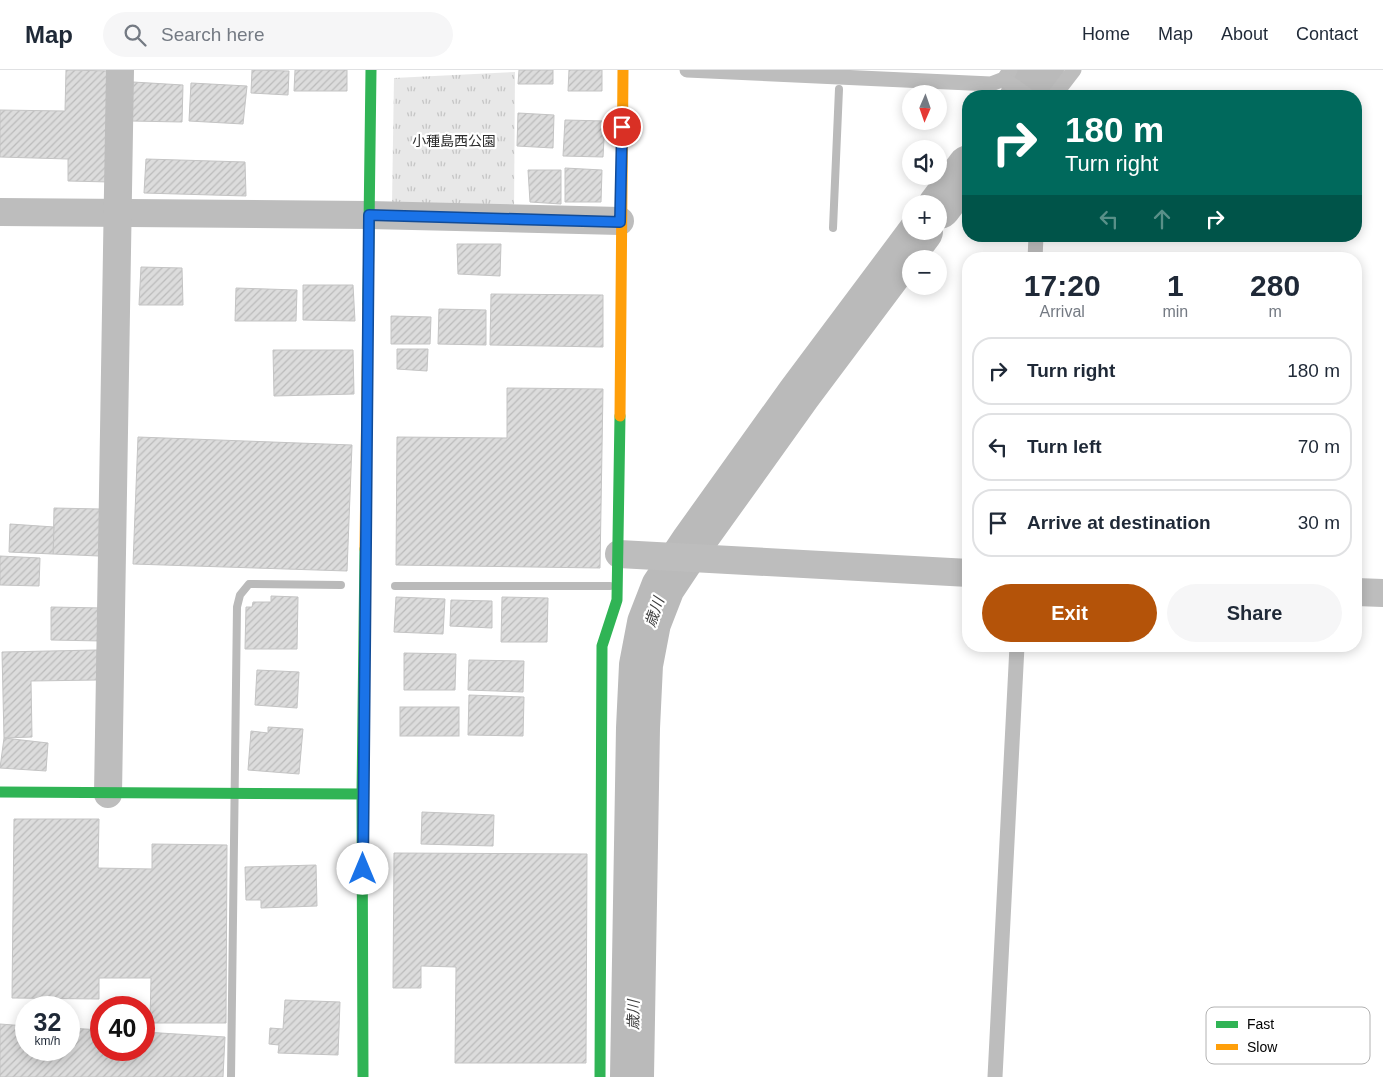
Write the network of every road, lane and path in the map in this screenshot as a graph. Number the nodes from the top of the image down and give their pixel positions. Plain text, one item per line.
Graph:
1 (120, 70) edge
2 (371, 70) edge
3 (623, 70) edge
4 (687, 70) edge
5 (1074, 70) edge
6 (1008, 78) edge
7 (1021, 90) edge
8 (1059, 90) edge
9 (0, 212) edge
10 (119, 213) junction
11 (369, 215) junction
12 (620, 222) junction
13 (619, 554) junction
14 (962, 573) edge
15 (1362, 592) edge
16 (1383, 593) edge
17 (1017, 652) edge
18 (0, 792) edge
19 (108, 794) junction
20 (362, 794) junction
21 (363, 1077) edge
22 (600, 1077) edge
23 (995, 1077) edge

1 - 10 street
2 - 11 street
3 - 12 street
4 - 6 lane
5 - 8 lane
6 - 7 lane
9 - 10 street
10 - 11 street
10 - 19 street
11 - 12 street
11 - 20 street
12 - 13 street
13 - 14 street
13 - 22 street
15 - 16 street
17 - 23 lane
18 - 19 street
19 - 20 street
20 - 21 street

